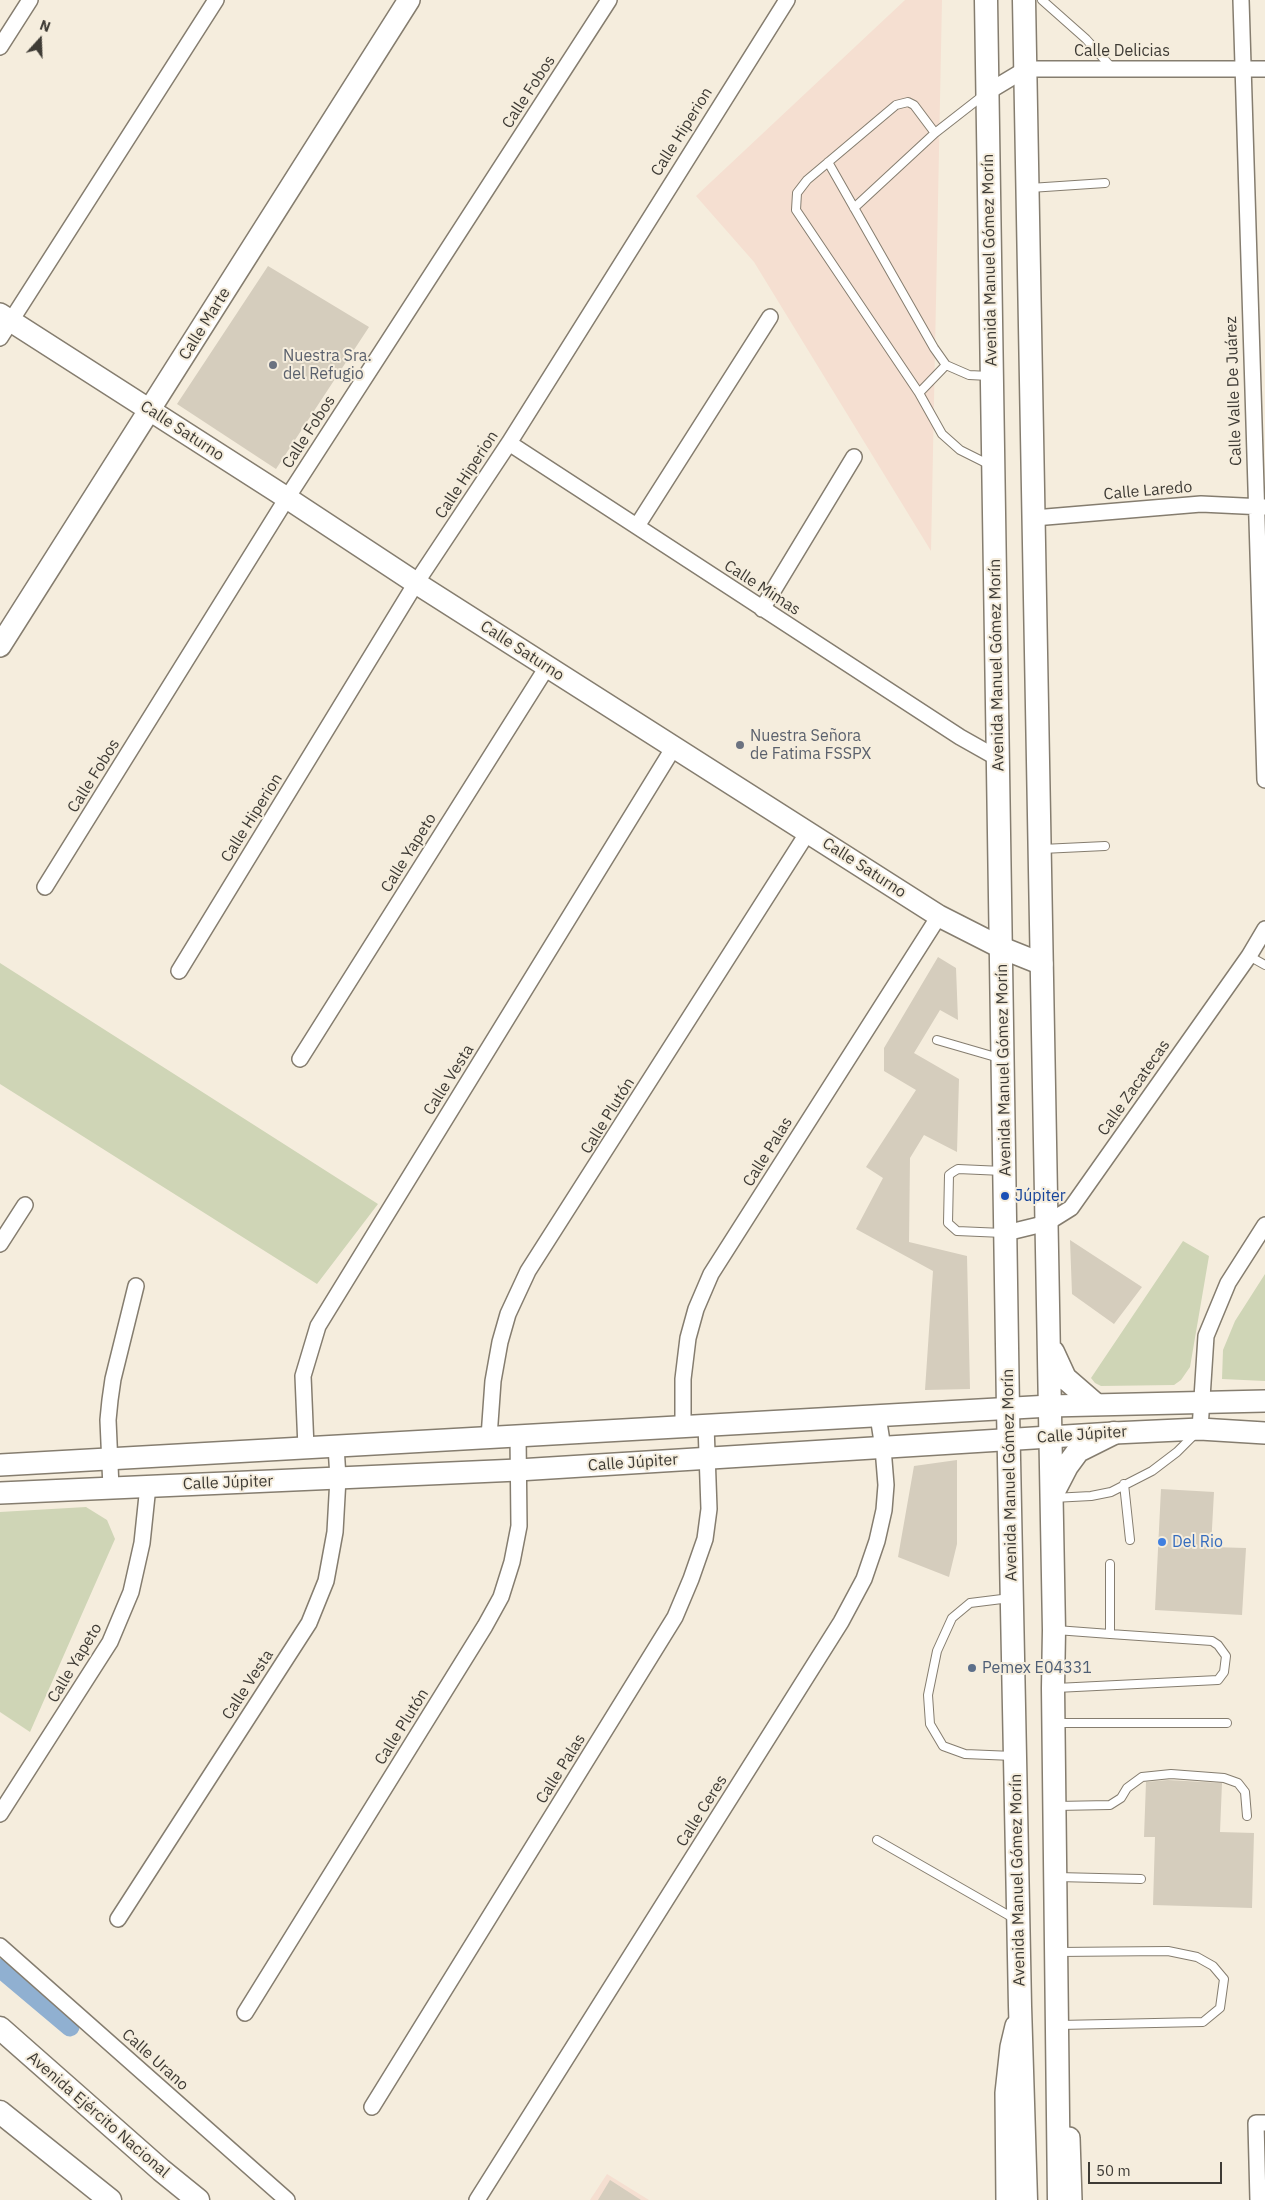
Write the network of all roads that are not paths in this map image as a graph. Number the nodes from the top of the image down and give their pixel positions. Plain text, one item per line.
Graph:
1 (30, 0) edge
2 (216, 0) edge
3 (410, 0) edge
4 (608, 0) edge
5 (787, 0) edge
6 (986, 0) edge
7 (1024, 0) edge
8 (1042, 0) edge
9 (1241, 0) edge
10 (0, 46) edge
11 (1112, 68) junction
12 (1026, 69) junction
13 (1242, 69) junction
14 (1265, 69) edge
15 (986, 93) junction
16 (935, 133) junction
17 (828, 162) junction
18 (1105, 182) dead end
19 (1028, 188) junction
20 (854, 208) junction
21 (770, 317) dead end
22 (4, 325) edge
23 (946, 365) junction
24 (992, 377) junction
25 (919, 393) junction
26 (150, 411) junction
27 (509, 443) junction
28 (854, 458) dead end
29 (994, 467) junction
30 (287, 498) junction
31 (1260, 506) edge
32 (1034, 518) junction
33 (637, 526) junction
34 (416, 583) junction
35 (762, 609) junction
36 (0, 646) edge
37 (547, 667) junction
38 (674, 747) junction
39 (999, 758) junction
40 (1265, 780) edge
41 (808, 832) junction
42 (1105, 846) dead end
43 (1040, 850) junction
44 (45, 887) dead end
45 (939, 916) junction
46 (1265, 928) edge
47 (1002, 948) junction
48 (1249, 956) junction
49 (1042, 964) junction
50 (1265, 965) edge
51 (179, 971) dead end
52 (937, 1040) dead end
53 (300, 1059) dead end
54 (1003, 1060) junction
55 (1005, 1172) junction
56 (25, 1205) dead end
57 (1047, 1223) junction
58 (1265, 1225) edge
59 (1006, 1233) junction
60 (0, 1244) edge
61 (136, 1286) dead end
62 (1049, 1341) junction
63 (1203, 1401) junction
64 (1265, 1402) edge
65 (1095, 1404) junction
66 (1050, 1406) junction
67 (1008, 1409) junction
68 (878, 1416) junction
69 (706, 1425) junction
70 (683, 1426) junction
71 (1200, 1429) junction
72 (1114, 1433) junction
73 (1265, 1433) edge
74 (518, 1435) junction
75 (490, 1436) junction
76 (1051, 1437) junction
77 (1010, 1440) junction
78 (336, 1446) junction
79 (306, 1448) junction
80 (883, 1448) junction
81 (707, 1458) junction
82 (110, 1460) junction
83 (0, 1465) edge
84 (518, 1470) junction
85 (338, 1478) junction
86 (1124, 1484) junction
87 (148, 1486) junction
88 (111, 1488) junction
89 (0, 1493) edge
90 (1051, 1498) junction
91 (1130, 1540) dead end
92 (1110, 1564) dead end
93 (1012, 1598) junction
94 (1054, 1630) junction
95 (1110, 1634) junction
96 (1053, 1688) junction
97 (1053, 1723) junction
98 (1227, 1723) dead end
99 (1016, 1756) junction
100 (1054, 1806) junction
101 (0, 1814) edge
102 (1247, 1816) dead end
103 (877, 1840) dead end
104 (1055, 1877) junction
105 (1141, 1879) dead end
106 (118, 1919) dead end
107 (1018, 1921) junction
108 (0, 1946) edge
109 (1056, 1952) junction
110 (1020, 2006) junction
111 (245, 2013) dead end
112 (1056, 2025) junction
113 (0, 2028) edge
114 (1056, 2052) junction
115 (372, 2107) dead end
116 (0, 2112) edge
117 (1265, 2123) edge
118 (110, 2200) edge
119 (198, 2200) edge
120 (287, 2200) edge
121 (477, 2200) edge
122 (1007, 2200) edge
123 (1026, 2200) edge
124 (1059, 2200) edge
125 (1071, 2200) edge
126 (1258, 2200) edge

1 - 10 street
2 - 22 street, Calle Saturno
3 - 26 street, Calle Marte
4 - 30 street, Calle Fobos
5 - 27 street, Calle Hiperion
6 - 15 main road, Avenida Manuel Gómez Morín
7 - 12 main road
8 - 11 lane
9 - 13 street, Calle Valle De Juárez
11 - 12 street, Calle Delicias
11 - 13 street, Calle Delicias
12 - 15 street
12 - 19 main road
13 - 14 street, Calle Delicias
13 - 31 street, Calle Valle De Juárez
15 - 16 lane
15 - 24 main road, Avenida Manuel Gómez Morín
16 - 17 lane
16 - 20 lane
17 - 20 lane
17 - 25 lane
18 - 19 lane
19 - 32 main road
20 - 23 lane
21 - 33 street
22 - 26 street, Calle Saturno
23 - 24 lane
23 - 25 lane
24 - 29 main road, Avenida Manuel Gómez Morín
25 - 29 lane
26 - 30 street, Calle Saturno
26 - 36 street, Calle Marte
27 - 33 street, Calle Mimas
27 - 34 street, Calle Hiperion
28 - 35 street
29 - 39 main road, Avenida Manuel Gómez Morín
30 - 34 street, Calle Saturno
30 - 44 street, Calle Fobos
31 - 32 street, Calle Laredo
31 - 40 street, Calle Valle De Juárez
32 - 43 main road
33 - 35 street, Calle Mimas
34 - 37 street, Calle Saturno
34 - 51 street, Calle Hiperion
35 - 39 street, Calle Mimas
37 - 38 street, Calle Saturno
37 - 53 street, Calle Yapeto
38 - 41 street, Calle Saturno
38 - 79 street, Calle Vesta
39 - 47 main road, Avenida Manuel Gómez Morín
41 - 45 street, Calle Saturno
41 - 75 street, Calle Plutón
42 - 43 lane
43 - 49 main road
45 - 47 street, Calle Saturno
45 - 70 street, Calle Palas
46 - 48 street, Calle Zacatecas
47 - 49 street, Calle Saturno
47 - 54 main road, Avenida Manuel Gómez Morín
48 - 50 lane
48 - 57 street, Calle Zacatecas
49 - 57 main road
52 - 54 lane
54 - 55 main road, Avenida Manuel Gómez Morín
55 - 59 main road, Avenida Manuel Gómez Morín
55 - 59 lane
56 - 60 street
57 - 59 street, Calle Zacatecas
57 - 62 main road
58 - 63 street
59 - 67 main road, Avenida Manuel Gómez Morín
61 - 82 street
62 - 65 main road
62 - 66 main road
63 - 64 street, Calle Júpiter
63 - 65 street, Calle Júpiter
63 - 71 street
65 - 66 street, Calle Júpiter
66 - 67 street, Calle Júpiter
66 - 76 main road
67 - 68 street, Calle Júpiter
67 - 77 main road, Avenida Manuel Gómez Morín
68 - 69 street, Calle Júpiter
68 - 80 street, Calle Ceres
69 - 70 street, Calle Júpiter
69 - 81 street, Calle Palas
70 - 74 street, Calle Júpiter
71 - 72 street, Calle Júpiter
71 - 73 street, Calle Júpiter
71 - 86 lane
72 - 76 street, Calle Júpiter
72 - 90 main road
74 - 75 street, Calle Júpiter
74 - 84 street, Calle Plutón
75 - 78 street, Calle Júpiter
76 - 77 street, Calle Júpiter
76 - 90 main road
77 - 80 street, Calle Júpiter
77 - 93 main road, Avenida Manuel Gómez Morín
78 - 79 street, Calle Júpiter
78 - 85 street, Calle Vesta
79 - 82 street, Calle Júpiter
80 - 81 street, Calle Júpiter
80 - 121 street, Calle Ceres
81 - 84 street, Calle Júpiter
81 - 115 street, Calle Palas
82 - 83 street, Calle Júpiter
82 - 88 street
84 - 85 street, Calle Júpiter
84 - 111 street, Calle Plutón
85 - 87 street, Calle Júpiter
85 - 106 street, Calle Vesta
86 - 90 lane
86 - 91 lane
87 - 88 street, Calle Júpiter
87 - 101 street, Calle Yapeto
88 - 89 street, Calle Júpiter
90 - 94 main road
92 - 95 lane
93 - 99 main road, Avenida Manuel Gómez Morín
93 - 99 lane
94 - 95 lane
94 - 96 main road
95 - 96 lane
96 - 97 main road
97 - 98 lane
97 - 100 main road
99 - 107 main road, Avenida Manuel Gómez Morín
100 - 102 lane
100 - 104 main road
103 - 107 lane
104 - 105 lane
104 - 109 main road
107 - 110 main road, Avenida Manuel Gómez Morín
108 - 120 street, Calle Urano
109 - 112 main road
109 - 112 lane
110 - 122 street
110 - 123 main road, Avenida Manuel Gómez Morín
112 - 114 main road
113 - 119 main road, Avenida Ejército Nacional
114 - 124 main road
114 - 125 street
116 - 118 main road
117 - 126 street

